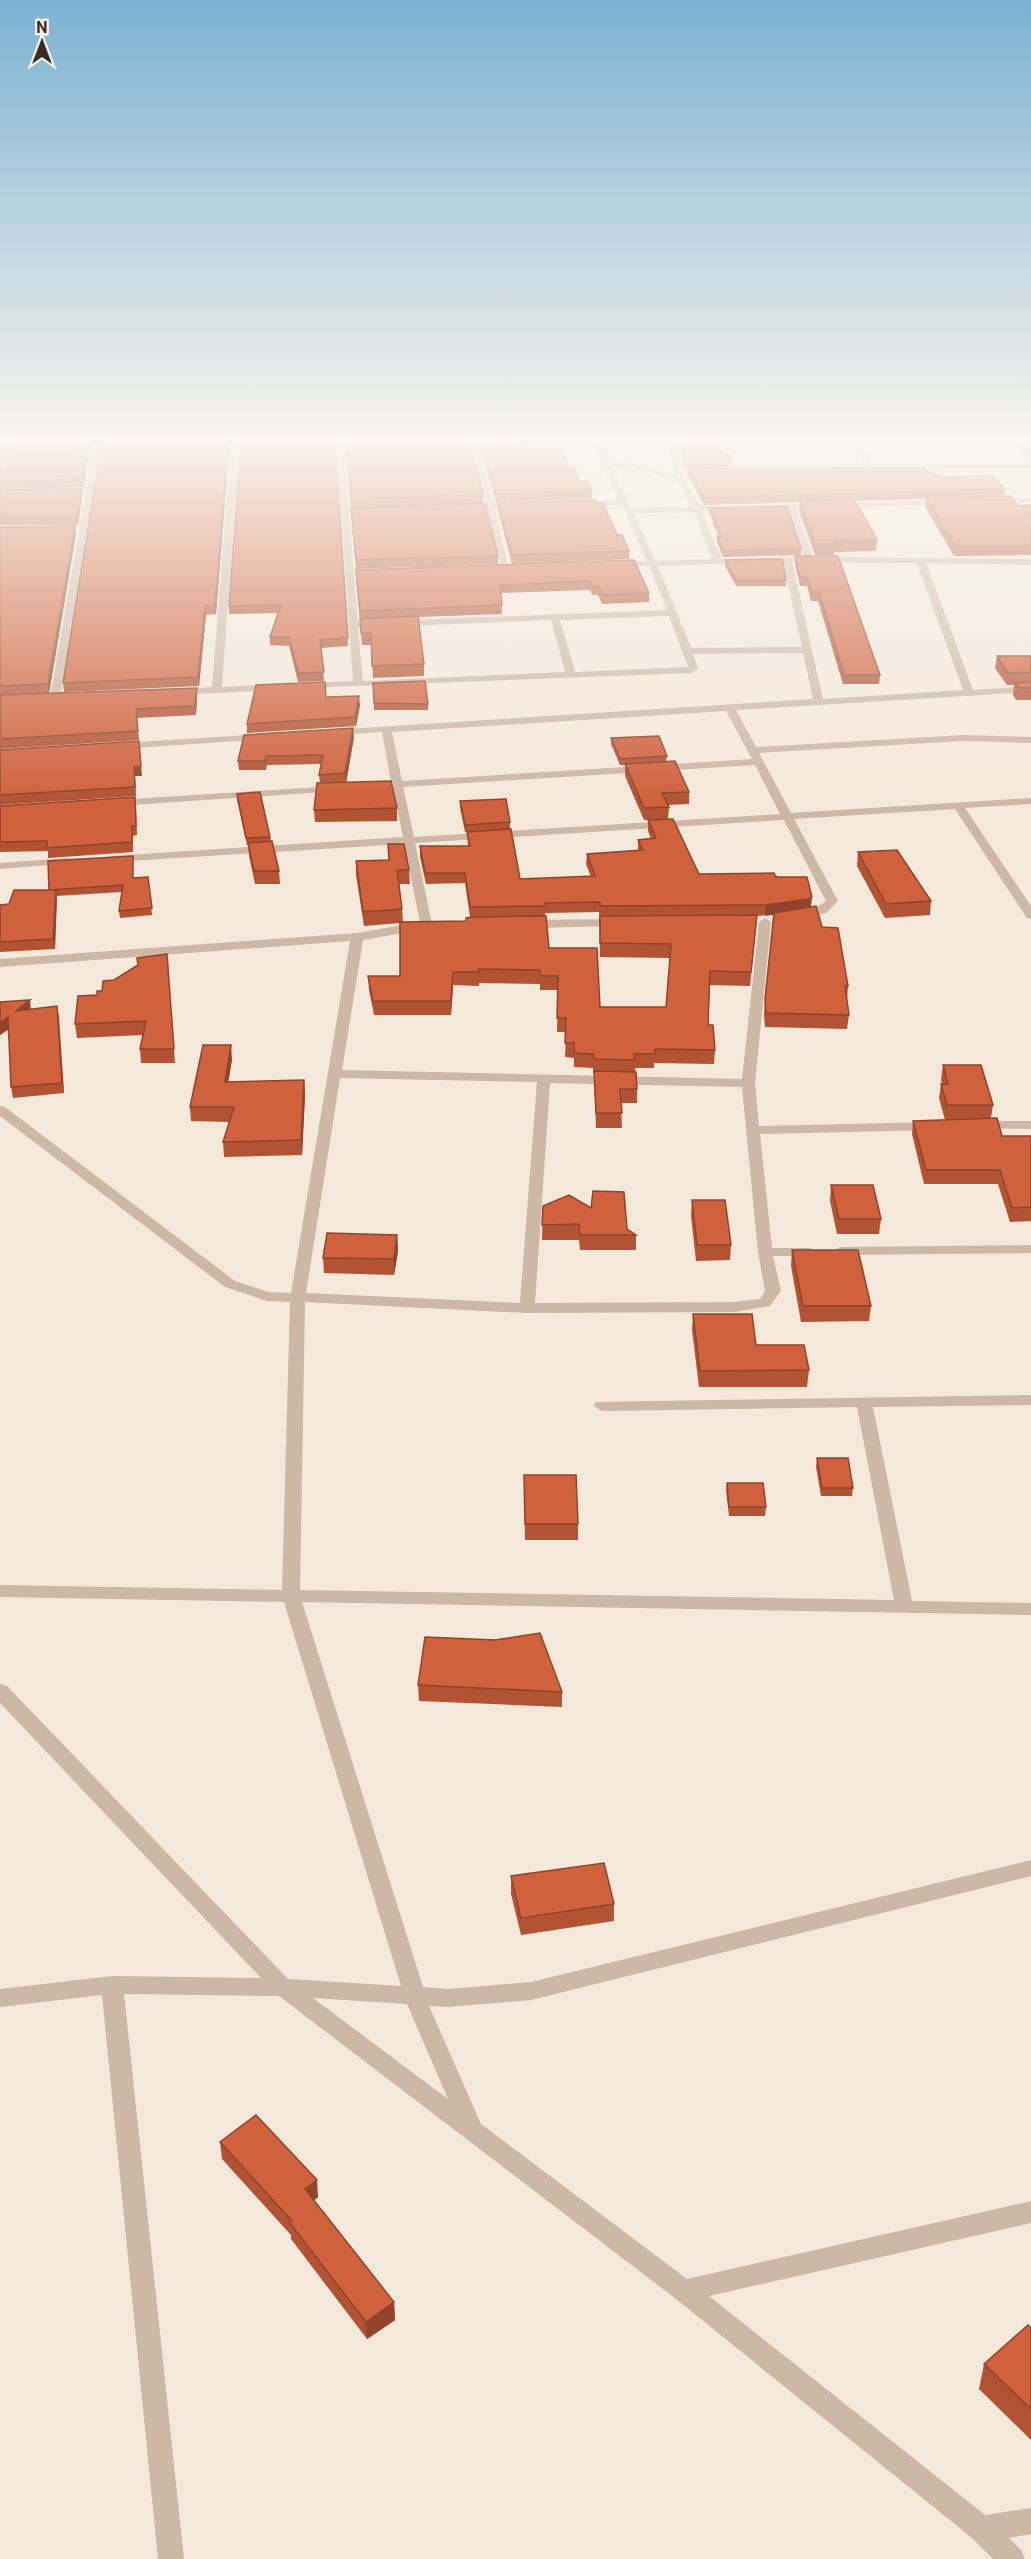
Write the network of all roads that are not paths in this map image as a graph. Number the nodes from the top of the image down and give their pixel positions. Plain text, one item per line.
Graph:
1 (77, 562) edge
2 (224, 562) edge
3 (349, 562) edge
4 (504, 562) edge
5 (687, 562) edge
6 (788, 562) edge
7 (921, 562) edge
8 (653, 564) junction
9 (608, 566) edge
10 (517, 568) edge
11 (494, 569) edge
12 (506, 569) junction
13 (383, 573) edge
14 (350, 574) junction
15 (672, 613) junction
16 (555, 617) junction
17 (353, 625) junction
18 (807, 650) junction
19 (687, 651) junction
20 (571, 676) junction
21 (358, 684) junction
22 (299, 686) edge
23 (288, 687) edge
24 (1031, 689) edge
25 (217, 690) junction
26 (171, 692) edge
27 (969, 693) junction
28 (67, 697) edge
29 (819, 703) junction
30 (730, 708) junction
31 (386, 729) junction
32 (328, 733) edge
33 (269, 736) edge
34 (1031, 740) edge
35 (105, 747) edge
36 (751, 750) junction
37 (758, 762) junction
38 (398, 784) junction
39 (1031, 801) edge
40 (105, 803) edge
41 (958, 806) junction
42 (786, 817) junction
43 (409, 840) junction
44 (105, 859) edge
45 (82, 860) edge
46 (0, 866) edge
47 (1031, 915) edge
48 (636, 923) edge
49 (520, 924) edge
50 (357, 937) junction
51 (0, 963) edge
52 (334, 1074) junction
53 (544, 1079) junction
54 (748, 1083) junction
55 (0, 1110) edge
56 (1031, 1125) edge
57 (753, 1130) junction
58 (1031, 1249) edge
59 (765, 1252) junction
60 (298, 1297) junction
61 (527, 1308) junction
62 (1031, 1400) edge
63 (864, 1402) junction
64 (602, 1406) dead end
65 (0, 1591) edge
66 (291, 1596) junction
67 (904, 1607) junction
68 (1031, 1610) edge
69 (0, 1691) edge
70 (1031, 1868) edge
71 (112, 1985) junction
72 (283, 1987) junction
73 (415, 1997) junction
74 (0, 1998) edge
75 (474, 2132) junction
76 (1031, 2212) edge
77 (684, 2291) junction
78 (1031, 2521) edge
79 (981, 2529) junction
80 (171, 2559) edge
81 (1012, 2559) edge

1 - 28 street
2 - 25 street
3 - 14 street
4 - 12 street
5 - 8 street
6 - 18 street
7 - 27 street
8 - 9 street
8 - 15 street
10 - 12 street
11 - 12 street
13 - 14 street
14 - 17 street
15 - 16 street
15 - 19 street
16 - 17 street
16 - 20 street
17 - 21 street
18 - 19 street
18 - 29 street
19 - 20 street
20 - 21 street
21 - 22 street
23 - 25 street
24 - 27 street
25 - 26 street
27 - 29 street
29 - 30 street
30 - 31 street
30 - 36 street
31 - 32 street
31 - 38 street
33 - 35 street
34 - 36 street
36 - 37 street
37 - 38 street
37 - 42 street
38 - 40 street
38 - 43 street
39 - 41 street
41 - 42 street
41 - 47 street
42 - 43 street
42 - 54 street
43 - 44 street
43 - 50 street
45 - 46 street
48 - 49 street
50 - 51 street
50 - 52 street
52 - 53 street
52 - 60 street
53 - 54 street
53 - 61 street
54 - 57 street
55 - 60 street
56 - 57 street
57 - 59 street
58 - 59 street
59 - 61 street
60 - 61 street
60 - 66 street
62 - 63 street
63 - 64 street
63 - 67 street
65 - 66 street
66 - 67 street
66 - 73 street
67 - 68 street
69 - 72 street
70 - 73 street
71 - 72 street
71 - 74 street
71 - 80 street
72 - 73 street
72 - 75 street
73 - 75 street
75 - 77 street
76 - 77 street
77 - 79 street
78 - 79 street
79 - 81 street

